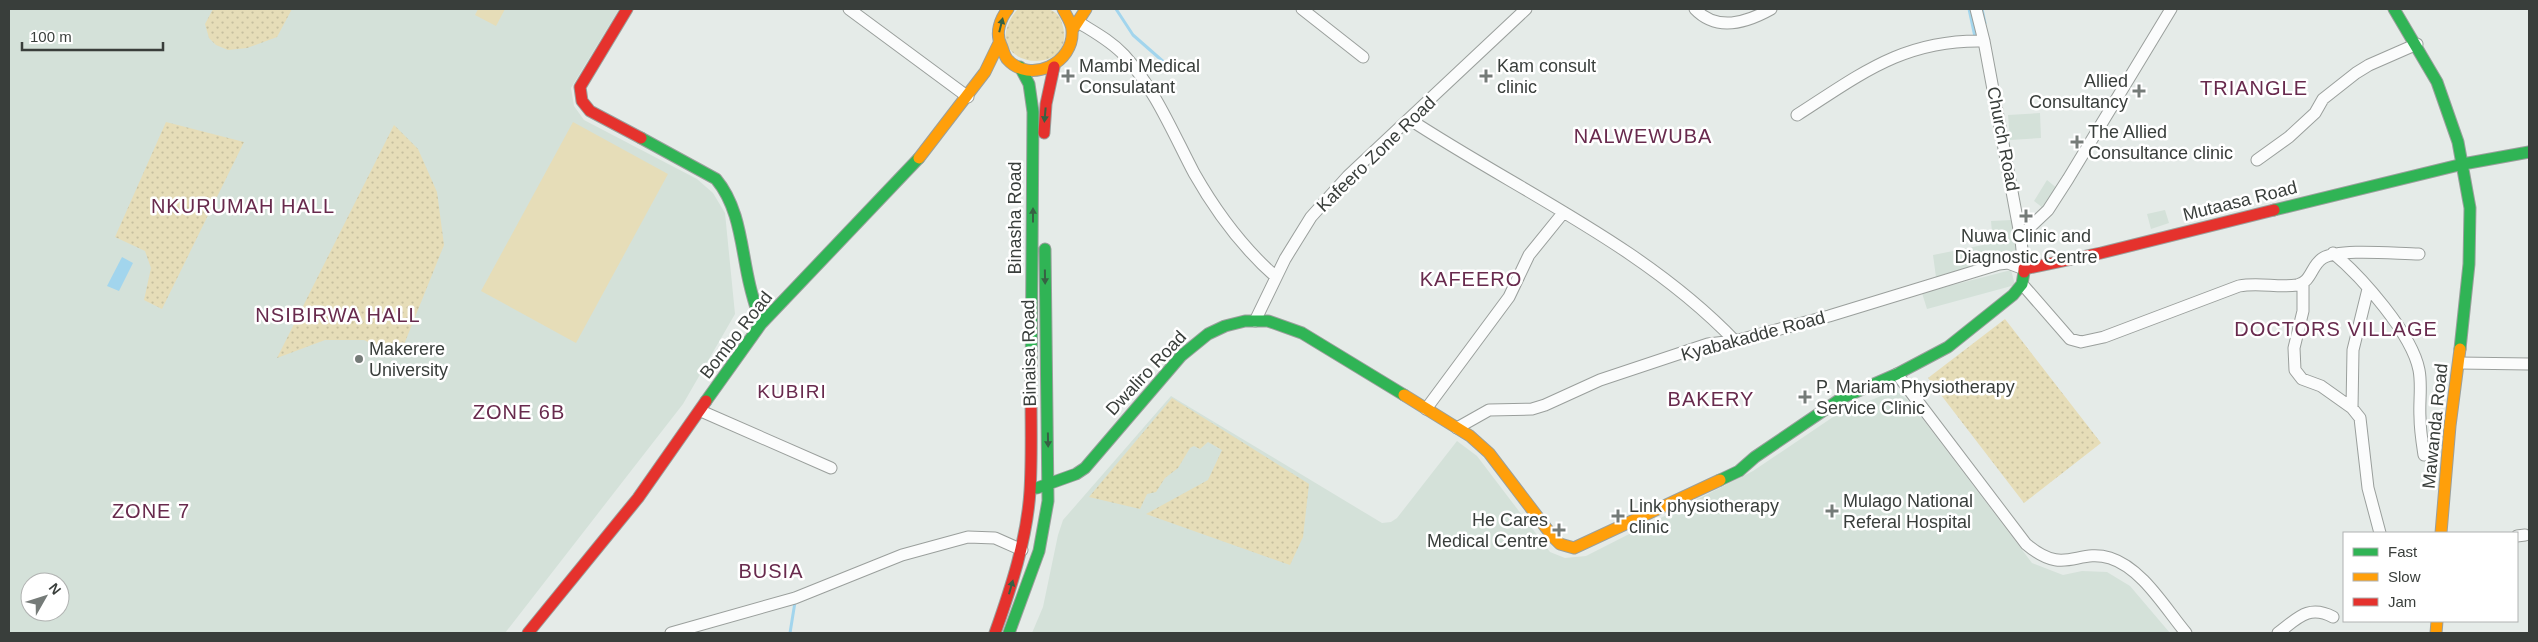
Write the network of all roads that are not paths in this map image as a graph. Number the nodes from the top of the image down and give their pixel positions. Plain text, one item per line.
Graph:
1 (627, 9) edge
2 (849, 9) edge
3 (1008, 9) edge
4 (1063, 9) edge
5 (1086, 9) edge
6 (1302, 9) edge
7 (1526, 9) edge
8 (1695, 9) edge
9 (1771, 9) edge
10 (1976, 9) edge
11 (2172, 9) edge
12 (2394, 9) edge
13 (1075, 26) junction
14 (1984, 40) junction
15 (1000, 42) junction
16 (2417, 44) junction
17 (1362, 57) dead end
18 (1016, 65) junction
19 (1054, 67) junction
20 (985, 72) junction
21 (968, 97) junction
22 (1796, 115) dead end
23 (1409, 119) junction
24 (2529, 152) edge
25 (2257, 160) dead end
26 (2463, 164) junction
27 (1563, 213) junction
28 (2021, 240) junction
29 (2333, 254) junction
30 (2419, 254) dead end
31 (2024, 269) junction
32 (1276, 277) junction
33 (2303, 283) junction
34 (2022, 284) junction
35 (2368, 289) junction
36 (1255, 321) junction
37 (761, 324) junction
38 (1735, 341) junction
39 (2459, 363) junction
40 (2529, 364) edge
41 (1897, 374) junction
42 (1426, 408) junction
43 (701, 411) junction
44 (2355, 411) junction
45 (1457, 428) junction
46 (2424, 455) dead end
47 (831, 468) dead end
48 (1048, 483) junction
49 (1030, 491) junction
50 (2380, 532) edge
51 (2442, 532) edge
52 (1022, 550) junction
53 (2333, 617) dead end
54 (528, 633) edge
55 (671, 633) edge
56 (995, 633) edge
57 (1009, 633) edge
58 (2186, 633) edge
59 (2278, 633) edge

1 - 37 street
2 - 21 street
15 -> 3 street, Bombo Road
4 - 13 street
5 - 13 street
6 - 17 street
7 - 23 street, Kafeero Zone Road
8 - 9 street
10 - 14 street, Church Road
11 - 28 street
12 - 16 street, Mawanda Road
13 - 19 street
13 - 32 street
14 - 22 street
14 - 28 street, Church Road
15 - 18 street, Binasha Road
15 - 20 street, Bombo Road
16 - 25 street
16 - 26 street, Mawanda Road
18 - 19 street
18 - 20 street
49 -> 18 street, Binasha Road
19 -> 48 street, Binaisa Road
20 - 21 street, Bombo Road
21 - 37 street, Bombo Road
23 - 27 street
23 - 32 street, Kafeero Zone Road
24 - 26 street, Mutaasa Road
26 - 31 street, Mutaasa Road
26 - 39 street, Mawanda Road
27 - 38 street
27 - 42 street
28 - 31 street, Church Road
29 - 30 street
29 - 33 street
29 - 35 street
31 - 34 street
31 - 38 street, Kyabakadde Road
32 - 36 street, Kafeero Zone Road
33 - 34 street
33 - 44 street
34 - 41 street, Dwaliro Road
35 - 44 street
35 - 46 street
36 - 42 street, Dwaliro Road
36 - 48 street, Dwaliro Road
37 - 43 street, Bombo Road
38 - 45 street, Kyabakadde Road
39 - 40 street
39 - 51 street, Mawanda Road
41 - 45 street, Dwaliro Road
41 - 58 street
42 - 45 street, Dwaliro Road
43 - 47 street
43 - 54 street, Bombo Road
44 - 50 street
48 - 49 street, Dwaliro Road
48 - 57 street, Binaisa Road
49 - 52 street
52 - 55 street
56 -> 52 street
53 - 59 street

